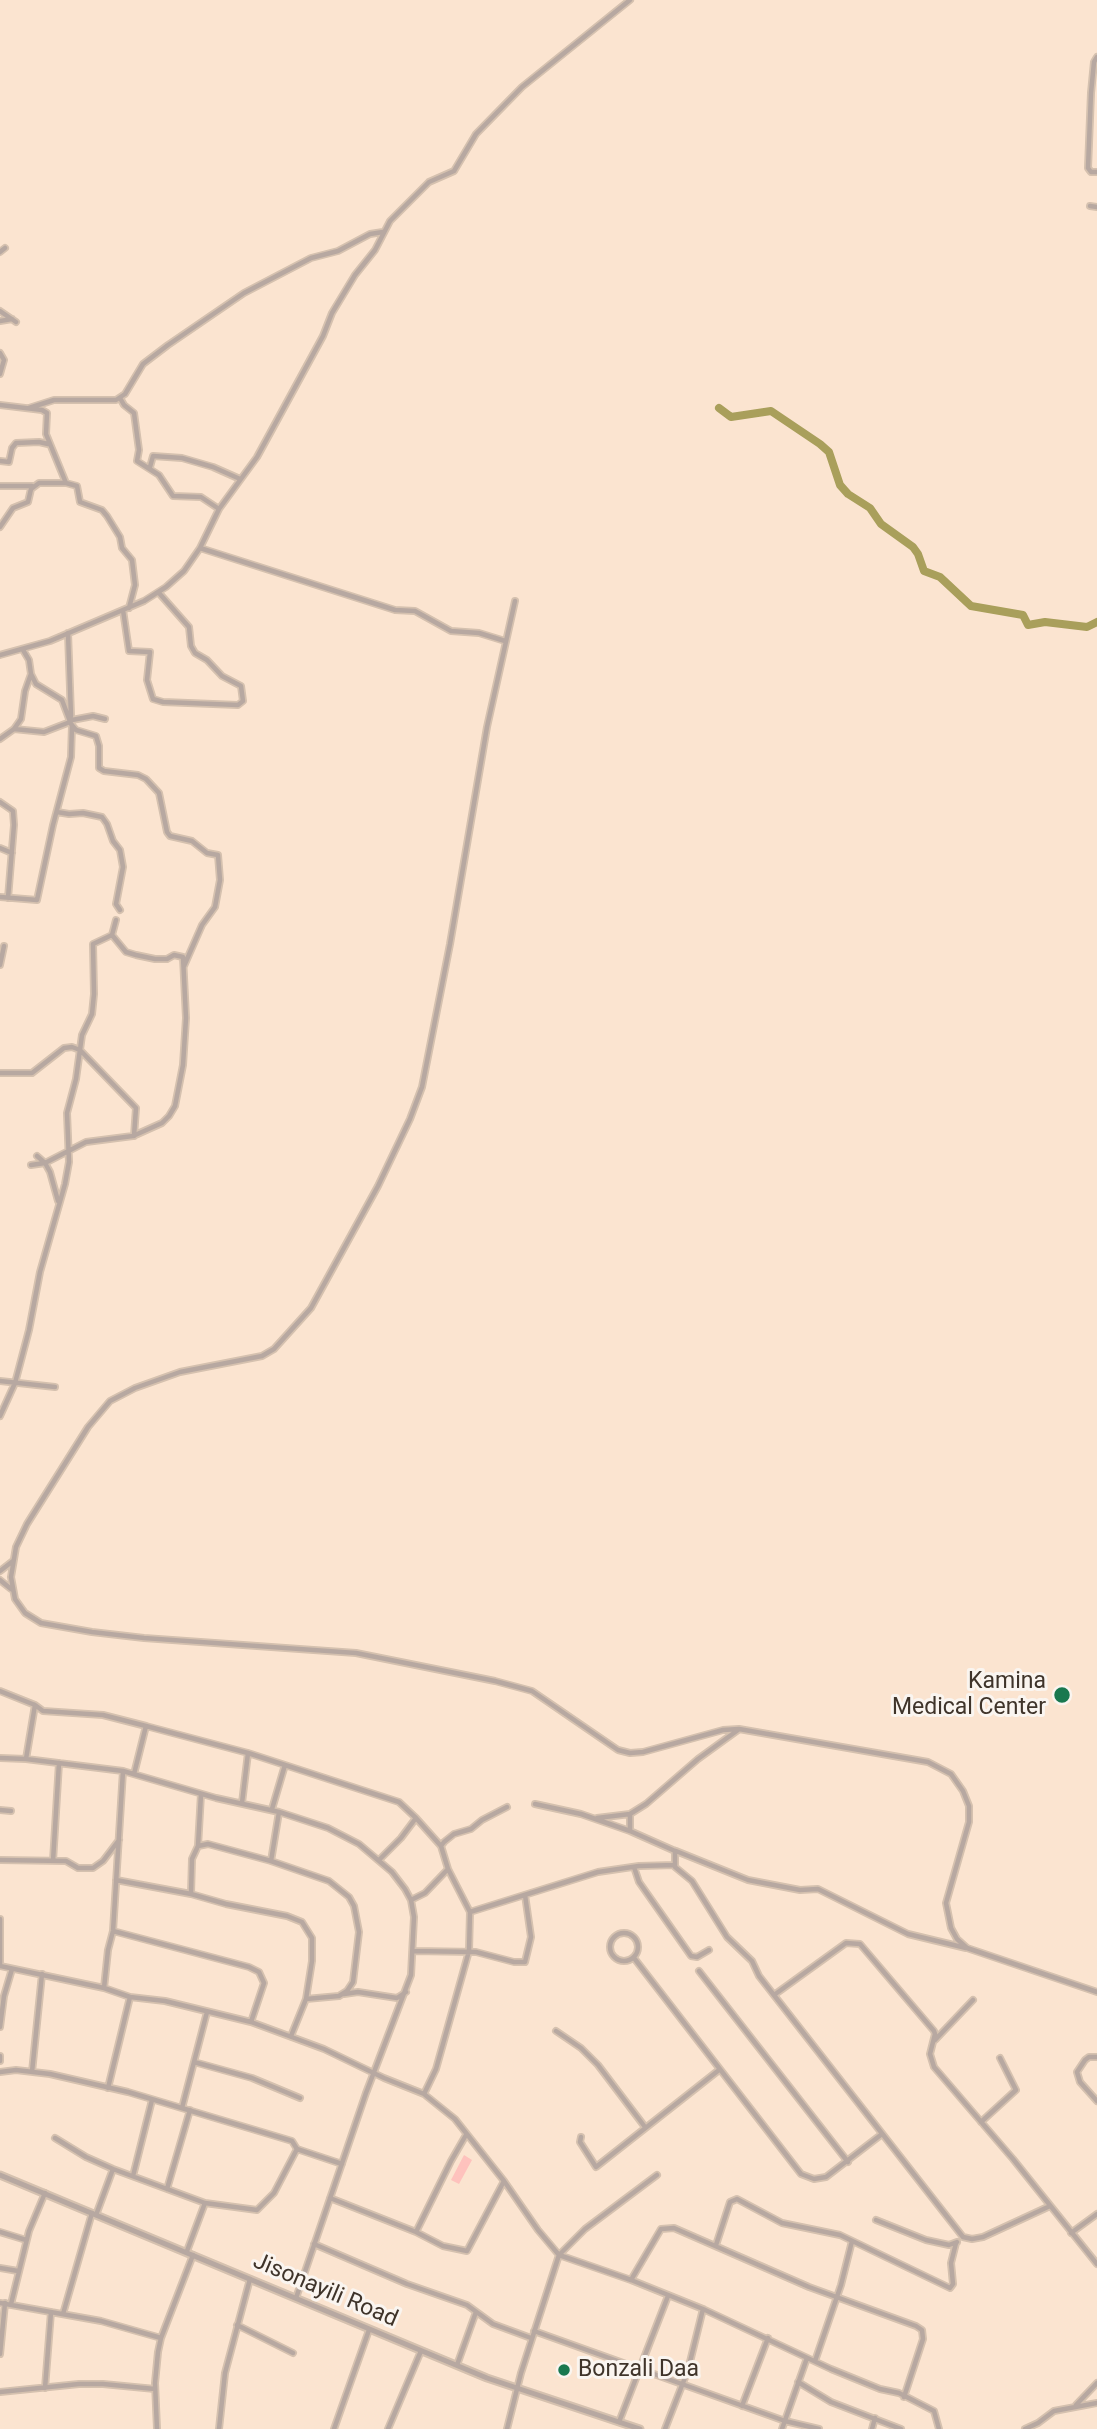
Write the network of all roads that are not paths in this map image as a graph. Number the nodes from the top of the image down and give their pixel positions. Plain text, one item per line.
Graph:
1 (630, 0) edge
2 (1097, 57) edge
3 (1097, 172) edge
4 (1090, 206) dead end
5 (1097, 206) edge
6 (383, 232) junction
7 (0, 311) edge
8 (0, 321) edge
9 (0, 353) edge
10 (0, 374) edge
11 (120, 398) junction
12 (49, 401) junction
13 (0, 405) edge
14 (29, 408) junction
15 (46, 411) junction
16 (49, 444) junction
17 (0, 461) edge
18 (150, 467) junction
19 (240, 479) junction
20 (66, 483) junction
21 (36, 485) junction
22 (0, 486) edge
23 (219, 509) junction
24 (0, 527) edge
25 (200, 548) junction
26 (159, 593) junction
27 (515, 601) dead end
28 (126, 609) junction
29 (68, 634) junction
30 (505, 641) junction
31 (23, 650) junction
32 (0, 656) edge
33 (31, 674) junction
34 (105, 719) dead end
35 (71, 723) junction
36 (14, 729) junction
37 (0, 739) edge
38 (0, 802) edge
39 (57, 812) junction
40 (0, 848) edge
41 (12, 853) junction
42 (0, 897) edge
43 (8, 898) junction
44 (120, 910) dead end
45 (116, 920) dead end
46 (112, 935) junction
47 (4, 946) dead end
48 (0, 965) edge
49 (184, 966) junction
50 (80, 1050) junction
51 (0, 1073) edge
52 (133, 1136) junction
53 (69, 1153) junction
54 (37, 1156) dead end
55 (45, 1163) junction
56 (31, 1165) dead end
57 (58, 1201) junction
58 (0, 1381) edge
59 (15, 1382) junction
60 (55, 1387) dead end
61 (0, 1416) edge
62 (13, 1561) junction
63 (0, 1571) edge
64 (0, 1580) edge
65 (12, 1590) junction
66 (0, 1691) edge
67 (35, 1705) junction
68 (146, 1726) junction
69 (739, 1729) junction
70 (248, 1753) junction
71 (0, 1758) edge
72 (26, 1759) junction
73 (59, 1763) junction
74 (285, 1765) junction
75 (123, 1772) junction
76 (134, 1774) junction
77 (201, 1794) junction
78 (242, 1803) junction
79 (535, 1804) dead end
80 (507, 1807) dead end
81 (272, 1810) junction
82 (0, 1811) edge
83 (11, 1811) dead end
84 (279, 1812) junction
85 (630, 1814) junction
86 (416, 1818) junction
87 (597, 1818) junction
88 (630, 1831) junction
89 (119, 1840) junction
90 (198, 1846) junction
91 (441, 1846) junction
92 (675, 1851) junction
93 (0, 1860) edge
94 (379, 1860) junction
95 (53, 1861) junction
96 (271, 1861) junction
97 (675, 1865) junction
98 (634, 1867) junction
99 (448, 1869) junction
100 (116, 1880) junction
101 (191, 1894) junction
102 (525, 1895) junction
103 (411, 1900) junction
104 (470, 1913) junction
105 (0, 1919) edge
106 (113, 1931) junction
107 (967, 1948) junction
108 (709, 1950) dead end
109 (413, 1951) junction
110 (469, 1951) junction
111 (634, 1958) junction
112 (12, 1969) junction
113 (699, 1971) dead end
114 (42, 1974) junction
115 (104, 1988) junction
116 (406, 1992) junction
117 (1097, 1992) edge
118 (343, 1994) junction
119 (774, 1994) junction
120 (130, 1997) junction
121 (306, 1999) junction
122 (973, 2000) dead end
123 (207, 2011) junction
124 (251, 2022) junction
125 (0, 2027) edge
126 (556, 2031) dead end
127 (291, 2036) junction
128 (934, 2040) junction
129 (1097, 2057) edge
130 (1000, 2058) dead end
131 (194, 2062) junction
132 (719, 2070) junction
133 (0, 2072) edge
134 (32, 2072) junction
135 (375, 2074) junction
136 (108, 2088) junction
137 (424, 2094) junction
138 (300, 2098) dead end
139 (152, 2100) junction
140 (1097, 2101) edge
141 (181, 2108) junction
142 (190, 2110) junction
143 (981, 2122) junction
144 (646, 2127) junction
145 (882, 2134) junction
146 (466, 2135) junction
147 (581, 2137) dead end
148 (55, 2138) dead end
149 (297, 2149) junction
150 (849, 2162) junction
151 (342, 2164) junction
152 (113, 2169) junction
153 (0, 2175) edge
154 (657, 2175) dead end
155 (133, 2176) junction
156 (504, 2181) junction
157 (167, 2189) junction
158 (45, 2193) junction
159 (330, 2198) junction
160 (205, 2203) junction
161 (1050, 2206) junction
162 (94, 2214) junction
163 (1097, 2214) edge
164 (876, 2220) dead end
165 (0, 2232) edge
166 (415, 2232) junction
167 (1071, 2232) junction
168 (963, 2237) junction
169 (26, 2240) junction
170 (852, 2241) junction
171 (956, 2243) junction
172 (314, 2244) junction
173 (716, 2245) junction
174 (187, 2251) junction
175 (193, 2255) junction
176 (559, 2255) junction
177 (1097, 2264) edge
178 (0, 2268) edge
179 (18, 2271) junction
180 (250, 2279) junction
181 (631, 2280) junction
182 (668, 2296) junction
183 (838, 2297) junction
184 (296, 2298) junction
185 (5, 2304) edge
186 (703, 2309) junction
187 (51, 2312) junction
188 (476, 2312) junction
189 (63, 2314) junction
190 (237, 2325) junction
191 (369, 2330) junction
192 (534, 2331) junction
193 (161, 2337) junction
194 (531, 2338) junction
195 (768, 2338) junction
196 (421, 2351) junction
197 (293, 2353) dead end
198 (0, 2354) edge
199 (807, 2358) junction
200 (815, 2361) junction
201 (457, 2365) junction
202 (640, 2369) junction
203 (798, 2382) junction
204 (1097, 2383) edge
205 (681, 2385) junction
206 (45, 2388) junction
207 (155, 2389) junction
208 (517, 2389) junction
209 (0, 2392) edge
210 (904, 2397) junction
211 (1097, 2403) edge
212 (741, 2406) junction
213 (1075, 2406) junction
214 (875, 2418) junction
215 (785, 2421) junction
216 (619, 2422) junction
217 (157, 2429) edge
218 (219, 2429) edge
219 (334, 2429) edge
220 (388, 2429) edge
221 (507, 2429) edge
222 (640, 2429) edge
223 (665, 2429) edge
224 (782, 2429) edge
225 (819, 2429) edge
226 (872, 2429) edge
227 (901, 2429) edge
228 (939, 2429) edge
229 (1025, 2429) edge

1 - 6 street
2 - 3 street
4 - 5 street
6 - 11 street
6 - 19 street
7 - 8 street
9 - 10 street
11 - 12 street
11 - 18 street
12 - 14 street
12 - 15 street
13 - 14 street
14 - 15 street
15 - 16 street
16 - 17 street
16 - 20 street
18 - 19 street
18 - 23 street
19 - 23 street
20 - 21 street
20 - 28 street
21 - 22 street
21 - 24 street
23 - 25 street
25 - 26 street
25 - 30 street
26 - 28 street
26 - 28 street
27 - 30 street
28 - 29 street
29 - 31 street
29 - 35 street
30 - 62 street
31 - 32 street
31 - 33 street
33 - 35 street
33 - 36 street
34 - 35 street
35 - 36 street
35 - 39 street
35 - 49 street
36 - 37 street
38 - 41 street
39 - 43 street
39 - 44 street
40 - 41 street
41 - 43 street
42 - 43 street
45 - 46 street
46 - 49 street
46 - 50 street
47 - 48 street
49 - 52 street
50 - 51 street
50 - 52 street
50 - 53 street
52 - 53 street
53 - 55 street
53 - 57 street
54 - 55 street
55 - 56 street
55 - 57 street
57 - 59 street
58 - 59 street
59 - 60 street
59 - 61 street
62 - 63 street
62 - 65 street
64 - 65 street
65 - 69 street
66 - 67 street
67 - 68 street
67 - 72 street
68 - 70 street
68 - 76 street
69 - 85 street
69 - 107 street
70 - 74 street
70 - 78 street
71 - 72 street
72 - 73 street
73 - 75 street
73 - 95 street
74 - 81 street
74 - 86 street
75 - 76 street
75 - 89 street
76 - 77 street
77 - 78 street
77 - 90 street
78 - 81 street
79 - 87 street
80 - 91 street
81 - 84 street
82 - 83 street
84 - 94 street
84 - 96 street
85 - 87 street
85 - 88 street
86 - 91 street
86 - 94 street
87 - 88 street
88 - 92 street
89 - 95 street
89 - 100 street
90 - 96 street
90 - 101 street
91 - 99 street
92 - 97 street
92 - 107 street
93 - 95 street
94 - 103 street
96 - 118 street
97 - 98 street
97 - 119 street
98 - 102 street
98 - 108 street
99 - 103 street
99 - 104 street
100 - 101 street
100 - 106 street
101 - 121 street
102 - 104 street
102 - 110 street
103 - 109 street
104 - 110 street
105 - 112 street
106 - 115 street
106 - 124 street
107 - 117 street
109 - 110 street
109 - 116 street
110 - 137 street
111 - 111 street
111 - 132 street
112 - 114 street
112 - 125 street
113 - 150 street
114 - 115 street
114 - 134 street
115 - 120 street
116 - 118 street
116 - 135 street
118 - 121 street
119 - 128 street
119 - 145 street
120 - 123 street
120 - 136 street
121 - 127 street
122 - 128 street
123 - 124 street
123 - 131 street
124 - 127 street
126 - 144 street
127 - 135 street
128 - 143 street
129 - 140 street
130 - 143 street
131 - 138 street
131 - 141 street
132 - 144 street
132 - 150 street
133 - 134 street
134 - 136 street
135 - 137 street
135 - 151 street
136 - 139 street
137 - 146 street
139 - 141 street
139 - 155 street
141 - 142 street
142 - 149 street
142 - 157 street
143 - 161 street
144 - 147 street
145 - 150 street
145 - 168 street
146 - 156 street
146 - 166 street
148 - 152 street
149 - 151 street
149 - 160 street
151 - 159 street
152 - 155 street
152 - 162 street
153 - 158 street, Jisonayili Road
154 - 176 street
155 - 157 street
156 - 166 street
156 - 176 street
157 - 160 street
158 - 162 street, Jisonayili Road
158 - 169 street
159 - 166 street
159 - 172 street
160 - 174 street
161 - 167 street
161 - 168 street
162 - 174 street, Jisonayili Road
162 - 189 street
163 - 167 street
164 - 171 street
165 - 169 street
167 - 177 street
168 - 171 street
169 - 179 street
170 - 171 street
170 - 173 street
170 - 183 street
172 - 184 street
172 - 188 street
173 - 181 street
173 - 183 street
174 - 175 street, Jisonayili Road
175 - 180 street, Jisonayili Road
175 - 193 street
176 - 181 street
176 - 192 street
178 - 179 street
179 - 185 street
180 - 184 street, Jisonayili Road
180 - 190 street
181 - 182 street
182 - 186 street
182 - 202 street
183 - 200 street
183 - 210 street
184 - 191 street, Jisonayili Road
185 - 187 street
185 - 198 street
186 - 195 street
186 - 205 street
187 - 189 street
187 - 206 street
188 - 194 street
188 - 201 street
189 - 193 street
190 - 197 street
190 - 218 street
191 - 196 street, Jisonayili Road
191 - 219 street
192 - 194 street
192 - 202 street
193 - 207 street
194 - 208 street
195 - 199 street
195 - 212 street
196 - 201 street, Jisonayili Road
196 - 220 street
199 - 200 street
199 - 203 street
200 - 210 street
201 - 208 street, Jisonayili Road
202 - 205 street
202 - 216 street
203 - 214 street
203 - 215 street
204 - 213 street
205 - 212 street
205 - 223 street
206 - 207 street
206 - 209 street
207 - 217 street
208 - 216 street, Jisonayili Road
208 - 221 street
210 - 228 street
211 - 213 street
212 - 215 street
213 - 229 street
214 - 226 street
214 - 227 street
215 - 224 street
215 - 225 street
216 - 222 street, Jisonayili Road

